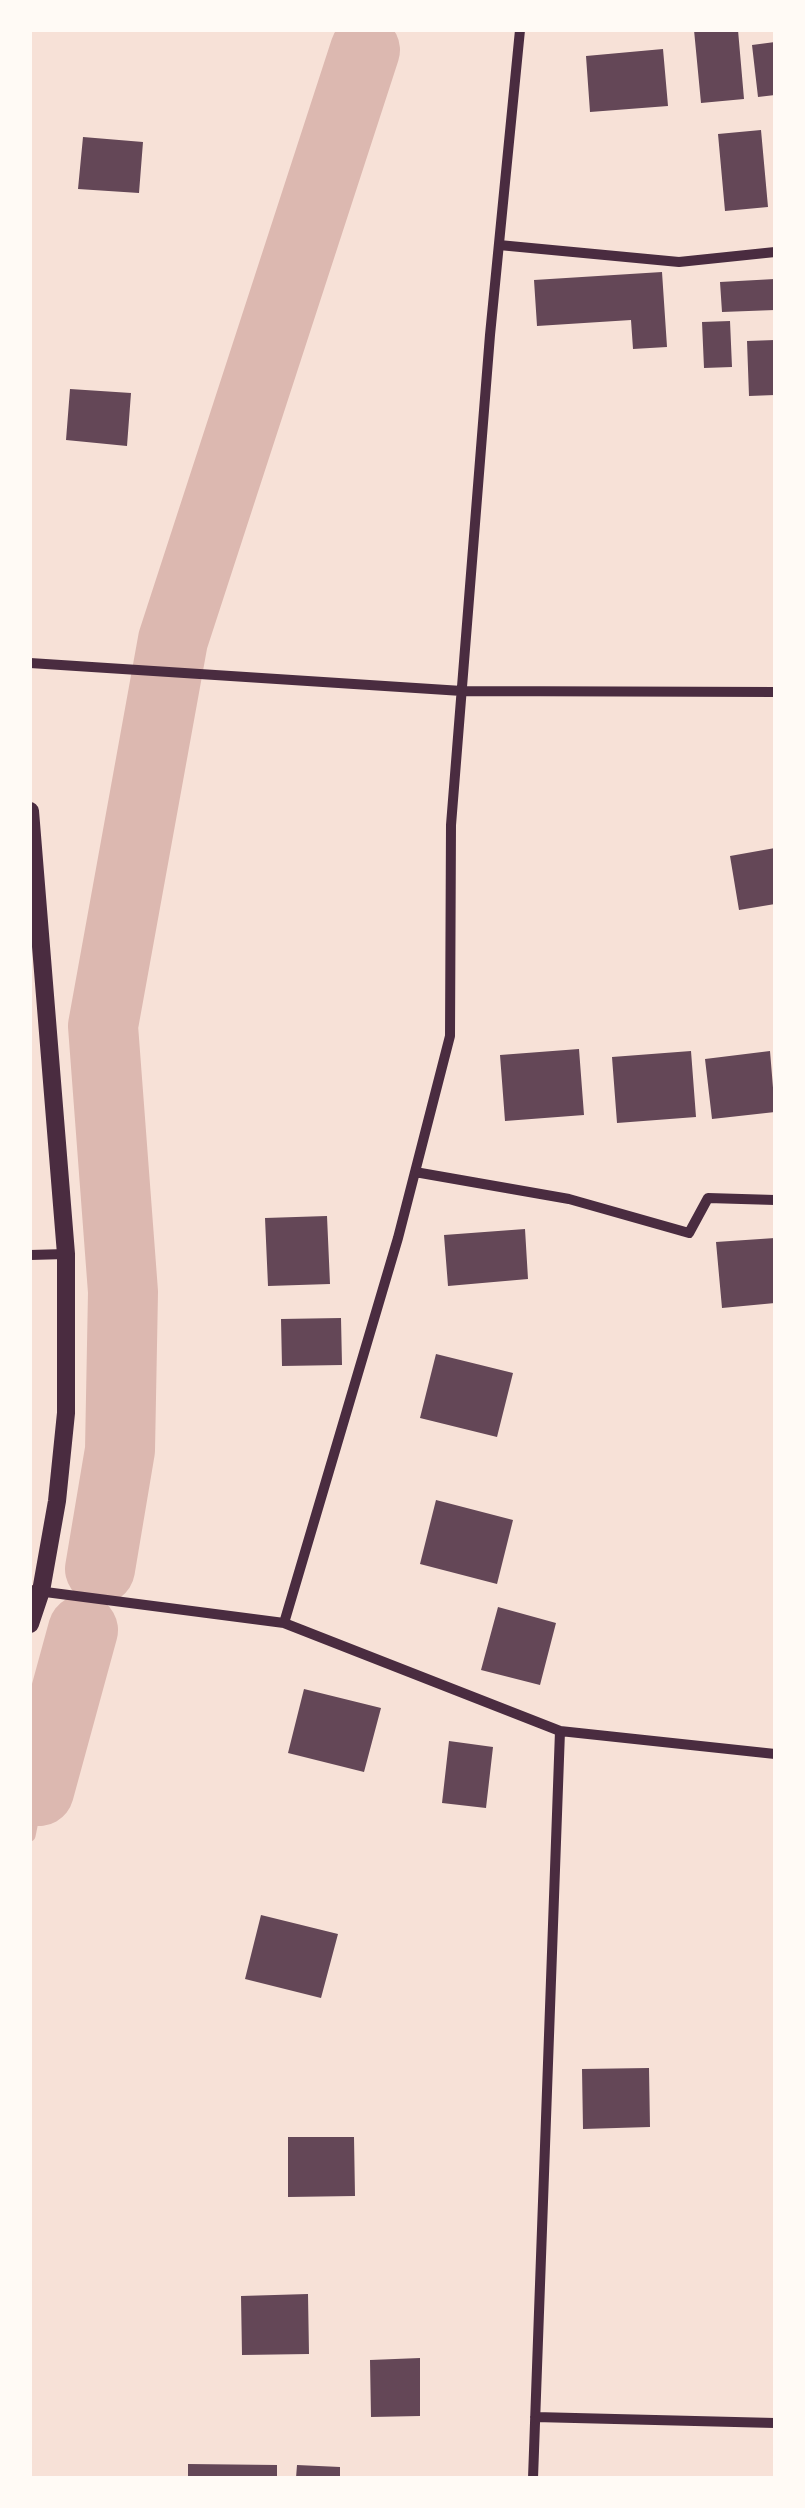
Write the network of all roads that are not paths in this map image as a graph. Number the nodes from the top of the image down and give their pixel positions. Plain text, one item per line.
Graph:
1 (520, 30) edge
2 (500, 245) junction
3 (775, 252) edge
4 (30, 664) edge
5 (462, 691) junction
6 (775, 692) edge
7 (30, 812) edge
8 (415, 1172) junction
9 (775, 1200) edge
10 (66, 1254) junction
11 (30, 1255) edge
12 (36, 1590) edge
13 (284, 1623) junction
14 (30, 1624) edge
15 (560, 1731) junction
16 (775, 1754) edge
17 (536, 2417) junction
18 (775, 2423) edge
19 (534, 2478) edge

1 - 2 street
2 - 3 street
2 - 5 street
4 - 5 street
5 - 6 street
5 - 8 street
7 - 10 street
8 - 9 street
8 - 13 street
10 - 11 street
10 - 12 street
12 - 13 street
12 - 14 street
13 - 15 street
15 - 16 street
15 - 17 street
17 - 18 street
17 - 19 street

